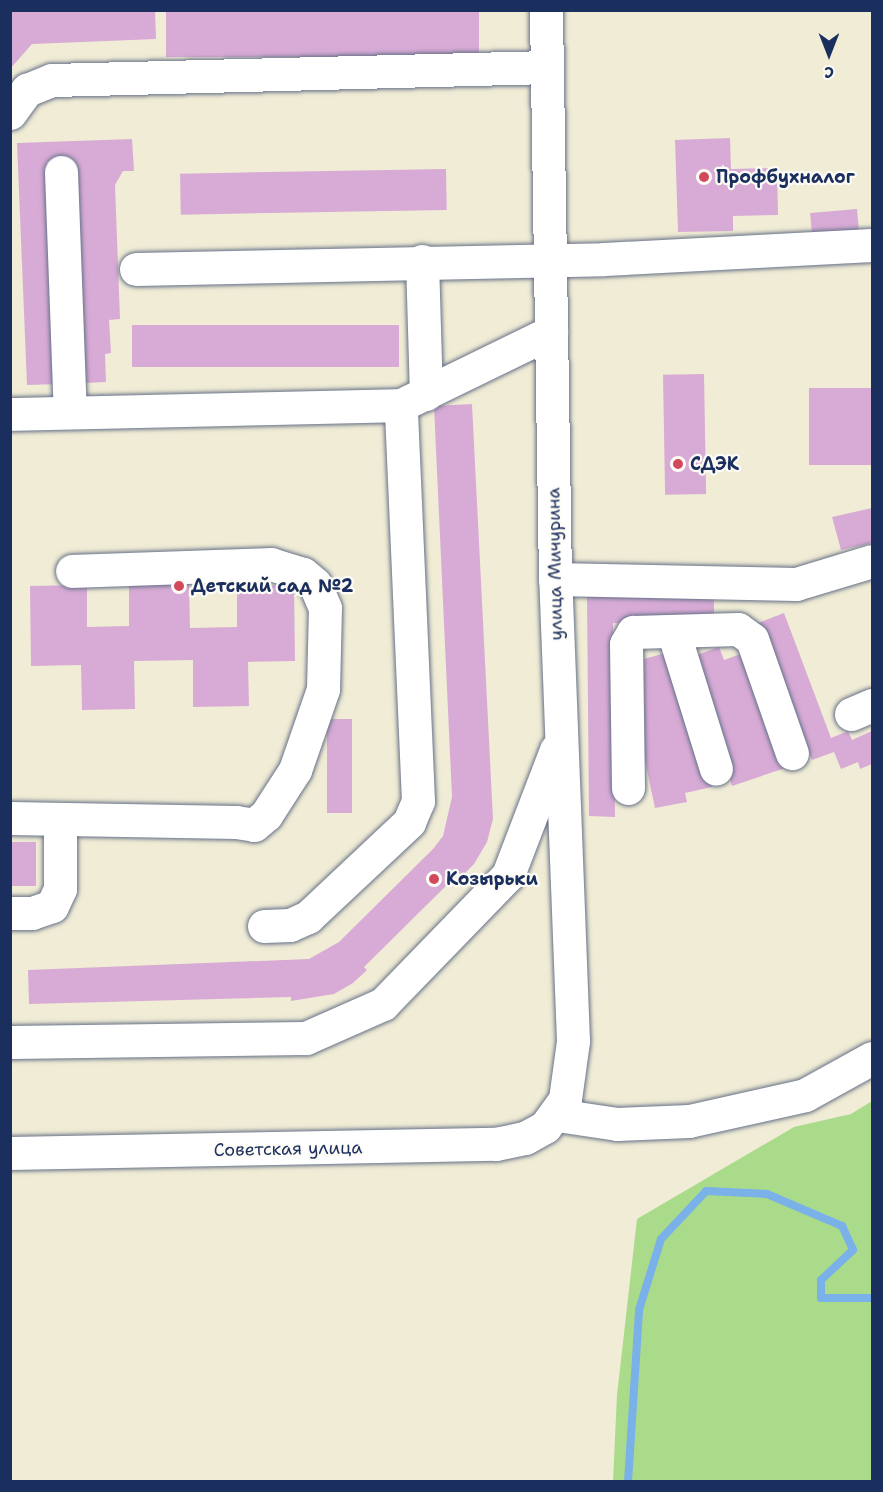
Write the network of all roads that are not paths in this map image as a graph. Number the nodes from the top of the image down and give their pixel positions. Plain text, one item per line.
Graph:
1 (546, 10) edge
2 (545, 67) junction
3 (10, 113) edge
4 (61, 172) dead end
5 (873, 245) edge
6 (550, 257) junction
7 (422, 261) junction
8 (136, 269) dead end
9 (551, 332) junction
10 (413, 399) junction
11 (70, 412) junction
12 (10, 414) edge
13 (873, 561) edge
14 (72, 571) dead end
15 (555, 579) junction
16 (730, 583) junction
17 (725, 630) junction
18 (674, 634) junction
19 (561, 739) junction
20 (792, 753) dead end
21 (716, 770) dead end
22 (628, 788) dead end
23 (10, 818) edge
24 (60, 820) junction
25 (10, 913) edge
26 (264, 926) dead end
27 (10, 1042) edge
28 (873, 1058) edge
29 (557, 1115) junction
30 (10, 1153) edge

1 - 2 street, улица Мичурина
2 - 3 street
2 - 6 street, улица Мичурина
4 - 11 street
5 - 6 street
6 - 7 street
6 - 9 street, улица Мичурина
7 - 8 street
7 - 10 street
9 - 10 street
9 - 15 street, улица Мичурина
10 - 11 street
10 - 26 street
11 - 12 street
13 - 16 street
14 - 24 street
15 - 16 street
15 - 19 street, улица Мичурина
16 - 17 street
17 - 18 street
17 - 20 street
18 - 21 street
18 - 22 street
19 - 27 street
19 - 29 street, улица Мичурина
23 - 24 street
24 - 25 street
28 - 29 street
29 - 30 street, Советская улица

